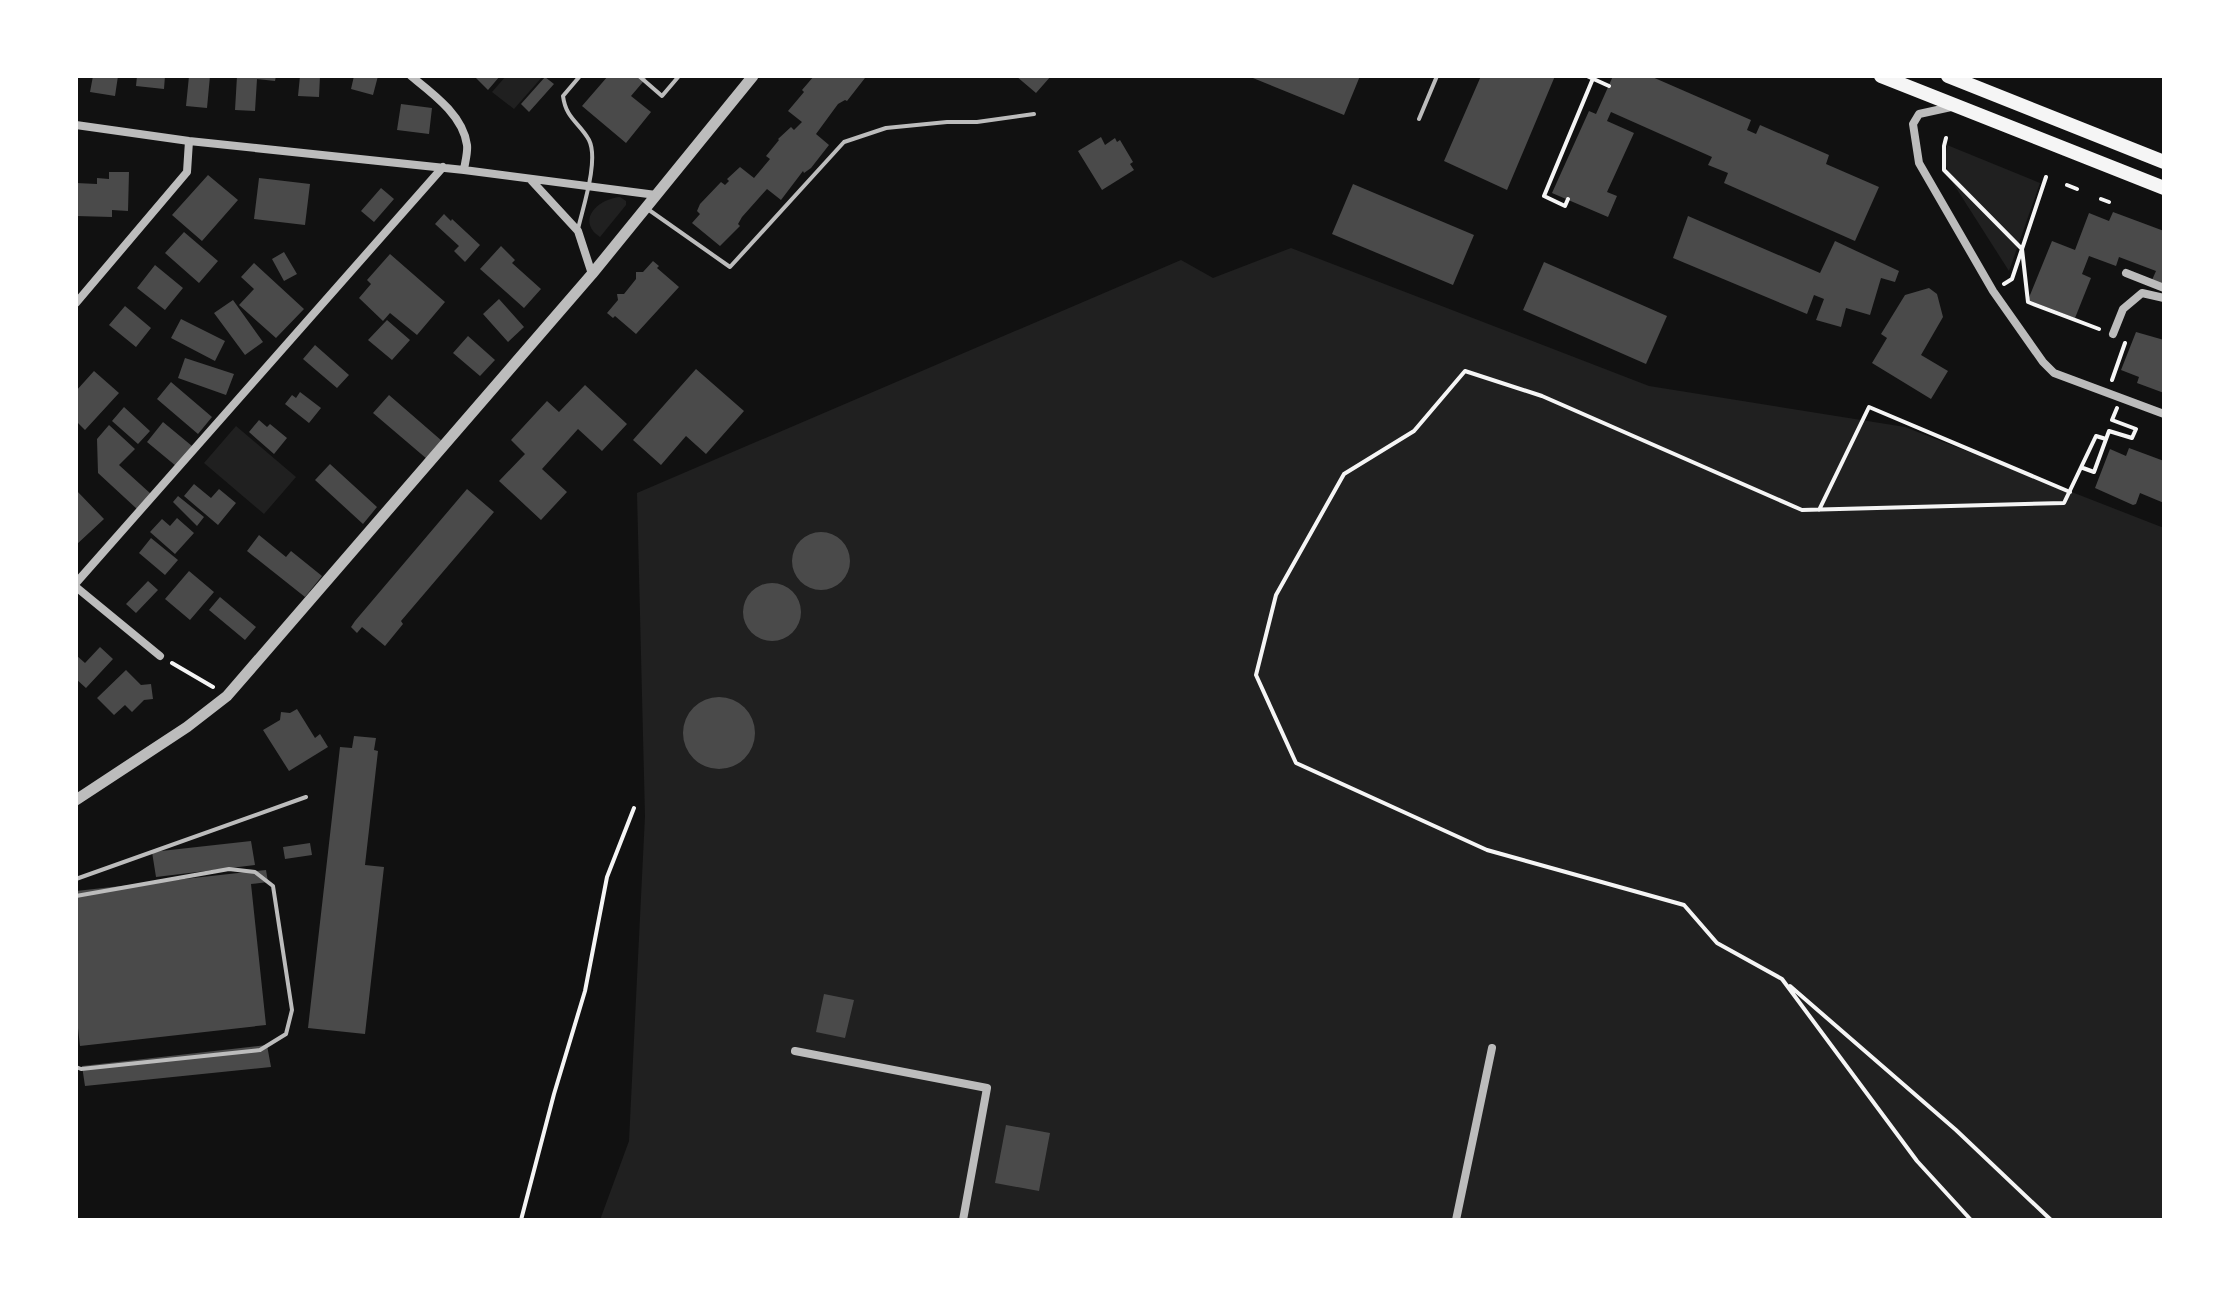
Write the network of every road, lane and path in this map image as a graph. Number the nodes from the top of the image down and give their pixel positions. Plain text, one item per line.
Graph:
1 (411, 76) edge
2 (580, 76) edge
3 (639, 76) edge
4 (679, 76) edge
5 (753, 76) edge
6 (1437, 76) edge
7 (1881, 76) edge
8 (1948, 76) edge
9 (1592, 77) edge
10 (1609, 86) dead end
11 (1954, 106) junction
12 (1034, 114) dead end
13 (1419, 119) dead end
14 (76, 125) edge
15 (1946, 138) dead end
16 (189, 141) junction
17 (2164, 162) edge
18 (443, 167) junction
19 (464, 170) junction
20 (2046, 177) dead end
21 (530, 179) junction
22 (2067, 185) dead end
23 (588, 187) junction
24 (2164, 188) edge
25 (2077, 189) dead end
26 (656, 195) junction
27 (1568, 199) dead end
28 (2101, 199) dead end
29 (2109, 202) dead end
30 (646, 208) junction
31 (578, 231) junction
32 (2022, 249) junction
33 (2126, 273) dead end
34 (592, 274) junction
35 (2012, 279) dead end
36 (2164, 288) edge
37 (2164, 298) edge
38 (76, 303) edge
39 (2113, 334) joint
40 (2126, 339) dead end
41 (2107, 393) junction
42 (2164, 414) edge
43 (2112, 420) dead end
44 (2106, 439) junction
45 (2083, 468) junction
46 (2070, 492) junction
47 (1819, 510) junction
48 (76, 585) edge
49 (160, 656) joint
50 (227, 696) junction
51 (306, 797) dead end
52 (76, 800) edge
53 (634, 808) dead end
54 (76, 879) edge
55 (76, 896) edge
56 (1782, 979) junction
57 (1492, 1048) dead end
58 (795, 1051) dead end
59 (76, 1067) edge
60 (521, 1220) edge
61 (963, 1220) edge
62 (1456, 1220) edge
63 (1971, 1220) edge
64 (2051, 1220) edge

1 - 19 street
2 - 23 lane
3 - 4 lane
5 - 26 street
6 - 13 lane
7 - 11 main road
8 - 17 main road
9 - 10 path
9 - 27 path
11 - 24 main road
11 - 41 street
12 - 30 lane
14 - 16 street
15 - 32 path
16 - 18 street
16 - 38 street
18 - 19 street
18 - 48 street
19 - 21 street
20 - 32 path
21 - 23 street
21 - 31 street
22 - 25 path
23 - 26 street
23 - 31 lane
26 - 30 street
28 - 29 path
30 - 34 street
31 - 34 street
32 - 35 path
32 - 39 path
33 - 36 street
34 - 50 street
37 - 39 street
40 - 41 path
41 - 42 street
43 - 44 path
44 - 45 path
44 - 45 path
45 - 46 path
46 - 47 path
46 - 47 path
47 - 56 path
48 - 49 street
49 - 50 path
50 - 52 street
51 - 54 lane
53 - 60 path
55 - 59 lane
56 - 63 path
56 - 64 path
57 - 62 street
58 - 61 street

